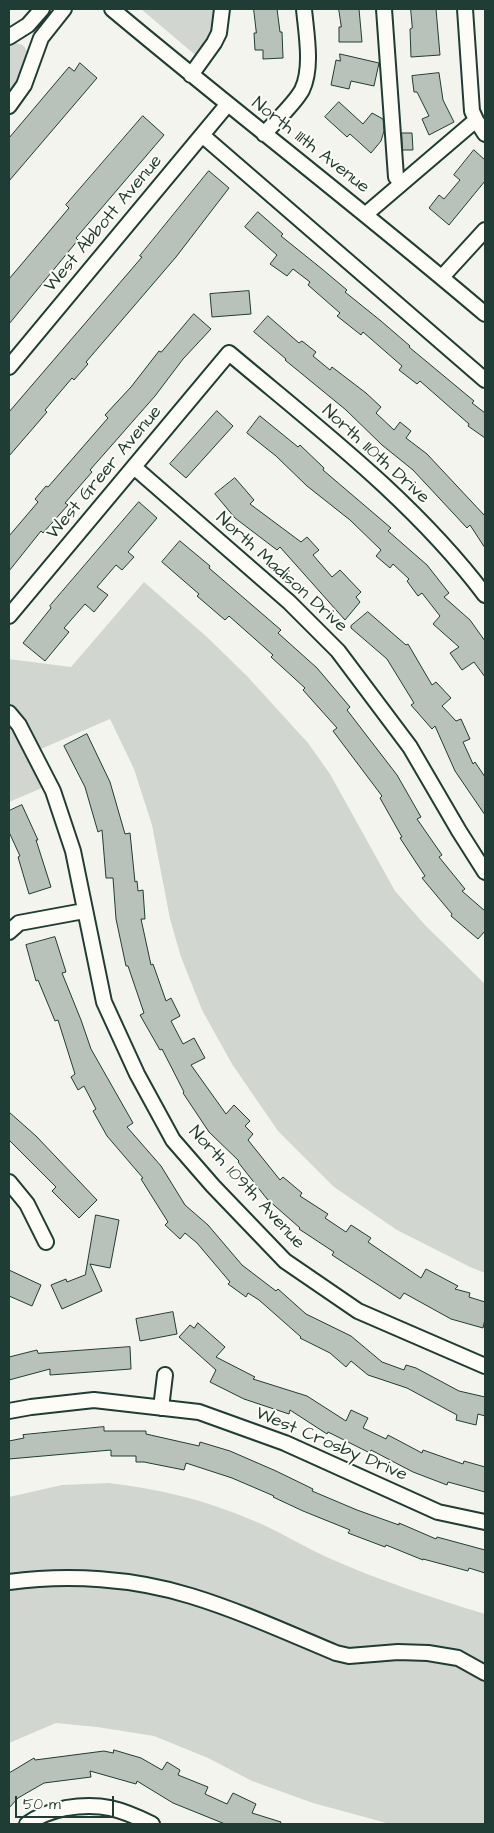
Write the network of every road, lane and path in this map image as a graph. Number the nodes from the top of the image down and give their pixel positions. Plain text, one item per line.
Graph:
1 (42, 9) edge
2 (64, 9) edge
3 (112, 9) edge
4 (222, 9) edge
5 (304, 9) edge
6 (384, 9) edge
7 (465, 9) edge
8 (9, 37) edge
9 (191, 75) junction
10 (227, 105) junction
11 (9, 106) edge
12 (476, 120) junction
13 (264, 134) junction
14 (485, 134) edge
15 (202, 135) junction
16 (401, 183) junction
17 (366, 214) junction
18 (485, 230) edge
19 (442, 277) junction
20 (485, 314) edge
21 (229, 353) joint
22 (9, 367) edge
23 (485, 380) edge
24 (134, 467) junction
25 (485, 596) edge
26 (9, 616) edge
27 (9, 712) edge
28 (485, 872) edge
29 (84, 911) junction
30 (9, 932) edge
31 (9, 1182) edge
32 (46, 1242) dead end
33 (485, 1366) edge
34 (165, 1375) dead end
35 (161, 1408) junction
36 (9, 1411) edge
37 (485, 1522) edge
38 (9, 1582) edge
39 (485, 1673) edge
40 (27, 1824) edge
41 (152, 1824) edge

1 - 8 street
2 - 11 street
3 - 9 street, North 111th Avenue
4 - 9 street
5 - 13 street
6 - 16 street
7 - 12 street
9 - 10 street, North 111th Avenue
10 - 13 street, North 111th Avenue
10 - 15 street, West Abbott Avenue
12 - 14 street
12 - 16 street
13 - 17 street, North 111th Avenue
15 - 22 street, West Abbott Avenue
15 - 23 street
16 - 17 street
17 - 19 street, North 111th Avenue
18 - 19 street
19 - 20 street, North 111th Avenue
21 - 24 street, West Greer Avenue
21 - 25 street, North 110th Drive
24 - 26 street, West Greer Avenue
24 - 28 street, North Madison Drive
27 - 29 street, North 109th Avenue
29 - 30 street
29 - 33 street, North 109th Avenue
31 - 32 street
34 - 35 street
35 - 36 street, West Crosby Drive
35 - 37 street, West Crosby Drive
38 - 39 street
40 - 41 street

